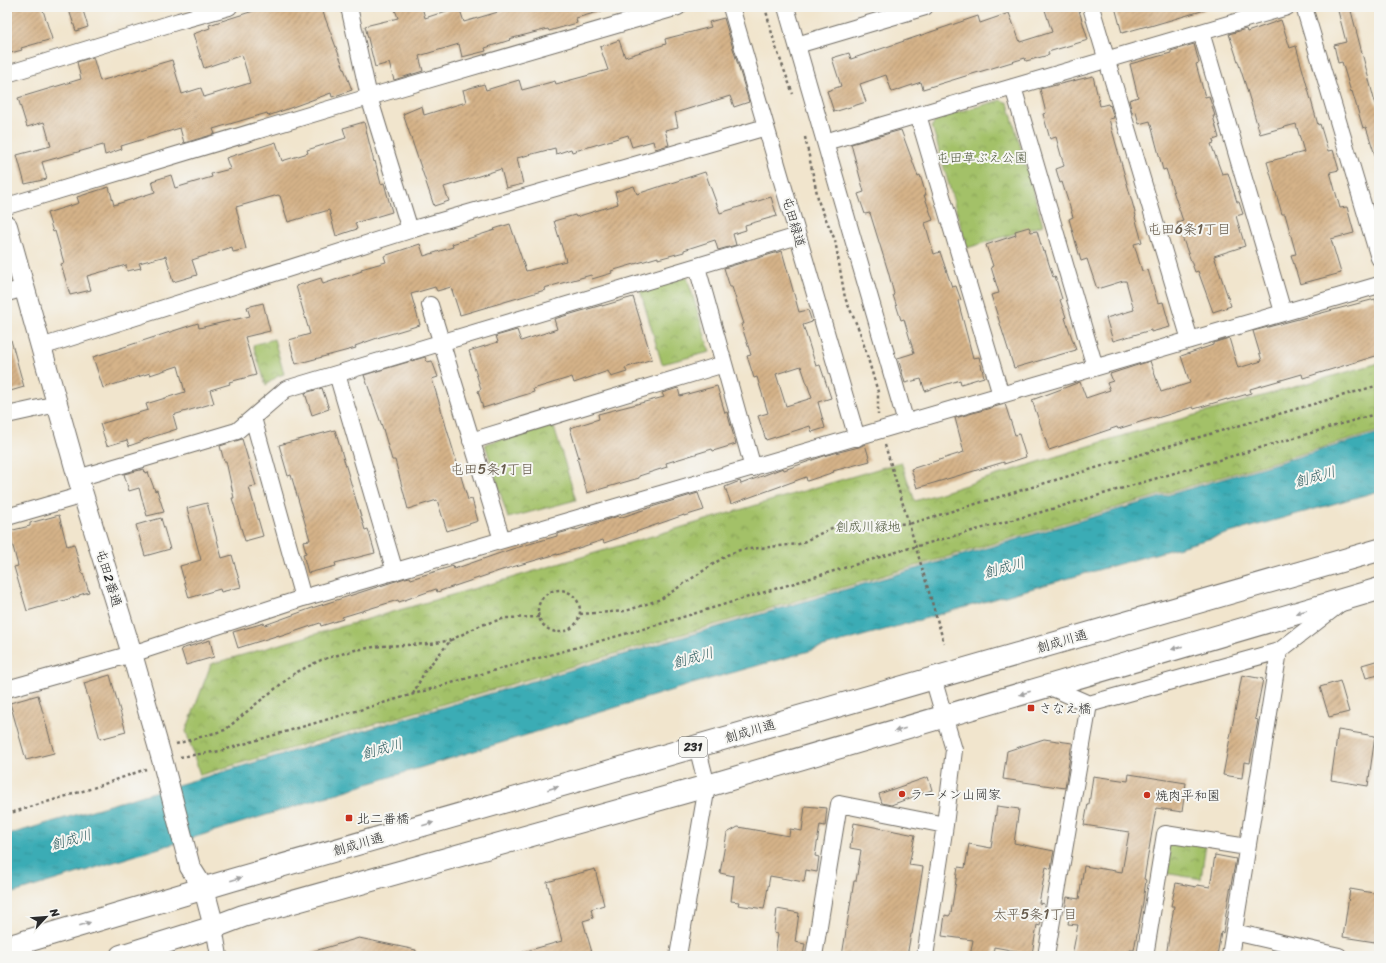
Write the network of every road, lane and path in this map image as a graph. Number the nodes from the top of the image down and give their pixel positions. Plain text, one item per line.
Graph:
1 (229, 7) edge
2 (349, 7) edge
3 (678, 7) edge
4 (731, 7) edge
5 (765, 7) edge
6 (786, 7) edge
7 (925, 7) edge
8 (1092, 7) edge
9 (1287, 7) edge
10 (1304, 7) edge
11 (177, 14) edge
12 (1201, 32) junction
13 (797, 45) junction
14 (1107, 60) junction
15 (7, 74) edge
16 (1013, 88) junction
17 (369, 97) junction
18 (794, 97) dead end
19 (918, 115) junction
20 (766, 128) junction
21 (805, 135) dead end
22 (825, 142) junction
23 (7, 206) edge
24 (7, 226) edge
25 (410, 230) junction
26 (798, 236) junction
27 (1379, 258) edge
28 (697, 267) junction
29 (1379, 285) edge
30 (16, 290) edge
31 (430, 305) dead end
32 (1283, 312) junction
33 (1190, 340) junction
34 (441, 343) junction
35 (41, 347) junction
36 (724, 364) junction
37 (1095, 367) junction
38 (337, 374) junction
39 (1379, 385) edge
40 (1001, 395) junction
41 (57, 404) junction
42 (1379, 413) edge
43 (7, 416) edge
44 (253, 418) junction
45 (878, 421) dead end
46 (906, 423) junction
47 (857, 438) junction
48 (884, 440) dead end
49 (471, 441) junction
50 (753, 468) junction
51 (81, 486) junction
52 (7, 517) edge
53 (909, 524) junction
54 (502, 540) junction
55 (916, 548) junction
56 (1379, 550) edge
57 (395, 572) junction
58 (1379, 589) edge
59 (303, 598) junction
60 (1347, 598) junction
61 (580, 614) junction
62 (539, 617) junction
63 (452, 640) junction
64 (944, 643) dead end
65 (1279, 651) junction
66 (132, 654) junction
67 (933, 678) junction
68 (1048, 686) junction
69 (7, 689) edge
70 (413, 694) junction
71 (1089, 704) junction
72 (945, 716) junction
73 (176, 744) dead end
74 (698, 746) junction
75 (163, 763) junction
76 (707, 786) junction
77 (7, 814) edge
78 (945, 825) junction
79 (1247, 847) junction
80 (204, 889) junction
81 (214, 927) junction
82 (1234, 932) junction
83 (7, 947) edge
84 (153, 951) edge
85 (121, 956) edge
86 (219, 956) edge
87 (678, 956) edge
88 (814, 956) edge
89 (925, 956) edge
90 (1046, 956) edge
91 (1145, 956) edge
92 (1230, 956) edge
93 (1339, 956) edge

1 - 11 street
2 - 17 street
3 - 17 street
4 - 20 street, 屯田緑道
5 - 18 path
6 - 13 street
7 - 13 street
8 - 14 street
9 - 12 street
10 - 27 street
11 - 15 street
12 - 14 street
12 - 32 street
13 - 22 street
14 - 16 street
14 - 33 street
16 - 19 street
16 - 37 street
17 - 23 street
17 - 25 street
19 - 22 street
19 - 40 street
20 - 25 street
20 - 26 street, 屯田緑道
21 - 45 path
22 - 46 street
24 - 30 street, 屯田2番通
25 - 35 street
26 - 28 street
26 - 47 street, 屯田緑道
28 - 34 street
28 - 36 street
29 - 32 street
30 - 35 street, 屯田2番通
31 - 34 street
32 - 33 street
33 - 37 street
34 - 38 street
34 - 49 street
35 - 41 street, 屯田2番通
36 - 49 street
36 - 50 street
37 - 40 street
38 - 44 street
38 - 57 street
39 - 53 path
40 - 46 street
41 - 43 street
41 - 51 street, 屯田2番通
42 - 55 path
44 - 51 street
44 - 59 street
46 - 47 street
47 - 50 street
48 - 53 path
49 - 54 street
50 - 54 street
51 - 52 street
51 - 66 street, 屯田2番通
53 - 55 path
53 - 61 path
54 - 57 street
55 - 64 path
55 - 70 path
56 - 67 highway, 創成川通 / 231
57 - 59 street
58 - 60 highway
59 - 66 street
60 - 65 street
60 -> 68 highway
61 - 62 path
61 - 62 path
62 - 63 path
63 - 70 path
63 - 73 path
65 - 71 street
65 - 79 street
66 - 69 street
66 - 75 street, 屯田2番通
67 - 72 street
67 - 74 highway, 創成川通 / 231
68 - 71 street
68 -> 72 highway
70 - 75 path
71 - 90 street
72 -> 76 highway
72 - 78 street
74 - 76 street
80 -> 74 highway, 創成川通 / 231
75 - 77 path
75 - 80 street, 屯田2番通
76 - 81 highway
76 - 87 street
78 - 88 street
78 - 89 street
79 - 82 street
79 - 91 street
80 - 81 street, 屯田2番通
83 -> 80 highway, 創成川通 / 231
81 - 84 highway
81 - 86 street
82 - 92 street
82 - 93 street
84 - 85 highway

